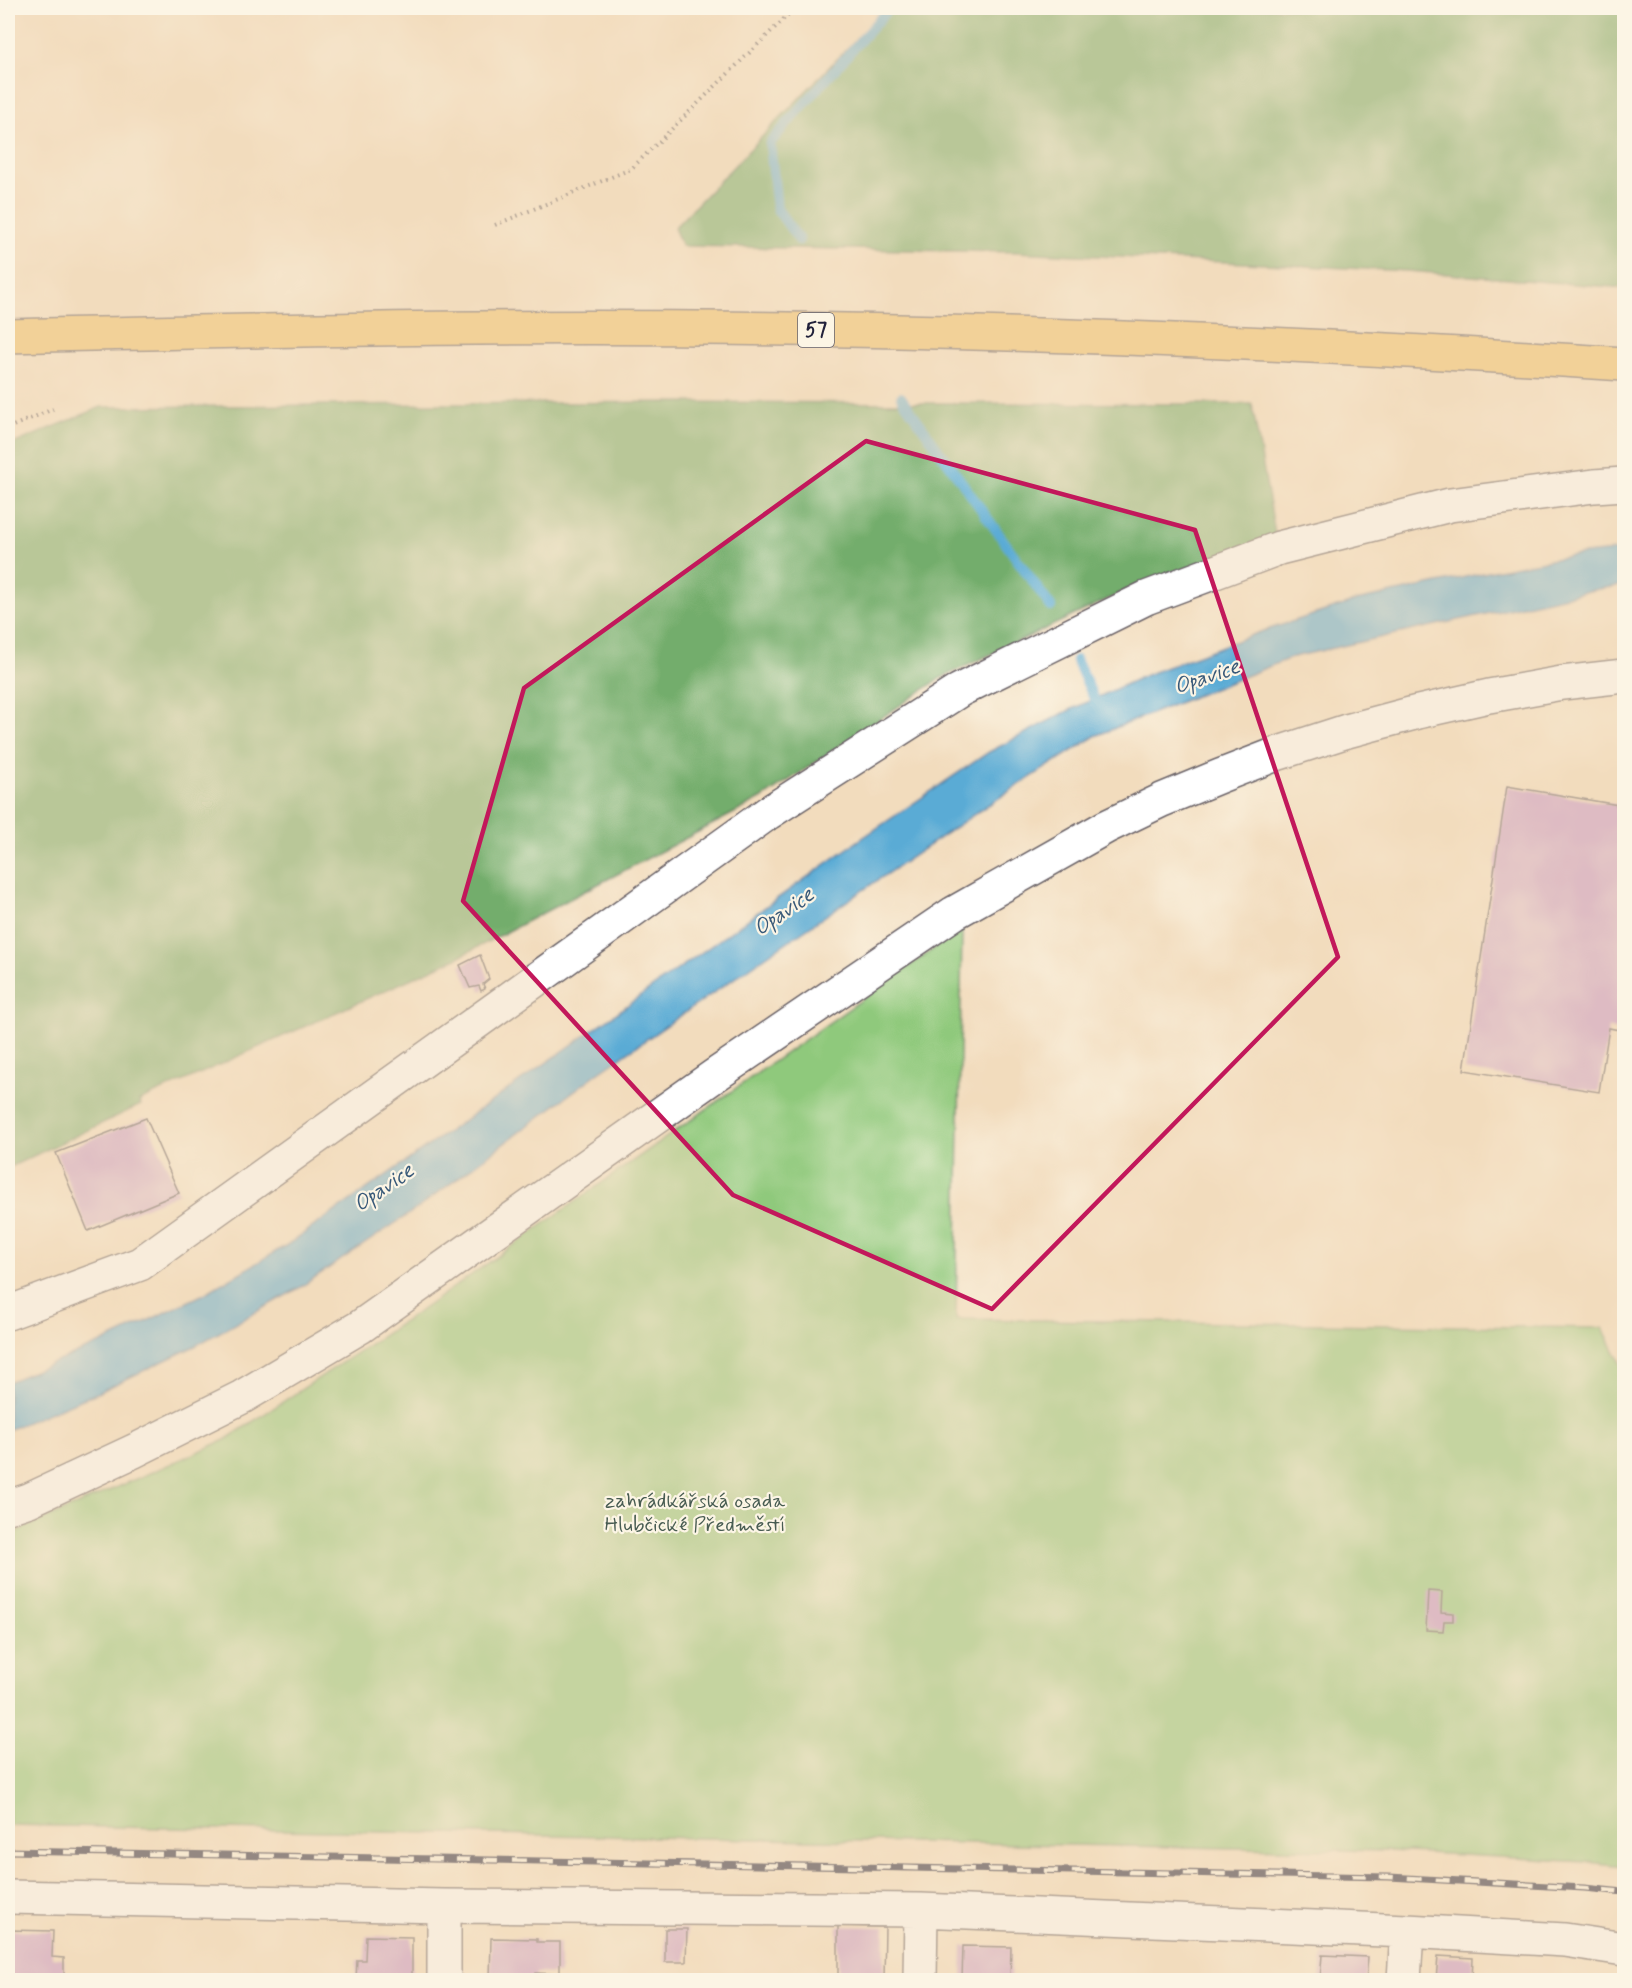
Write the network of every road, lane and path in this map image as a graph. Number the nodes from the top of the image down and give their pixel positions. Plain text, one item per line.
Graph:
1 (795, 8) edge
2 (495, 225) dead end
3 (8, 336) edge
4 (1624, 364) edge
5 (53, 409) dead end
6 (8, 428) edge
7 (1624, 484) edge
8 (1624, 676) edge
9 (8, 1313) edge
10 (8, 1507) edge
11 (8, 1897) edge
12 (444, 1906) junction
13 (921, 1910) junction
14 (1407, 1930) junction
15 (1624, 1949) edge
16 (444, 1980) edge
17 (920, 1980) edge
18 (1404, 1980) edge

1 - 2 path
3 - 4 main road, 57
5 - 6 path
7 - 9 street
8 - 10 street
11 - 12 street
12 - 13 street
12 - 16 street
13 - 14 street
13 - 17 street
14 - 15 street
14 - 18 street

